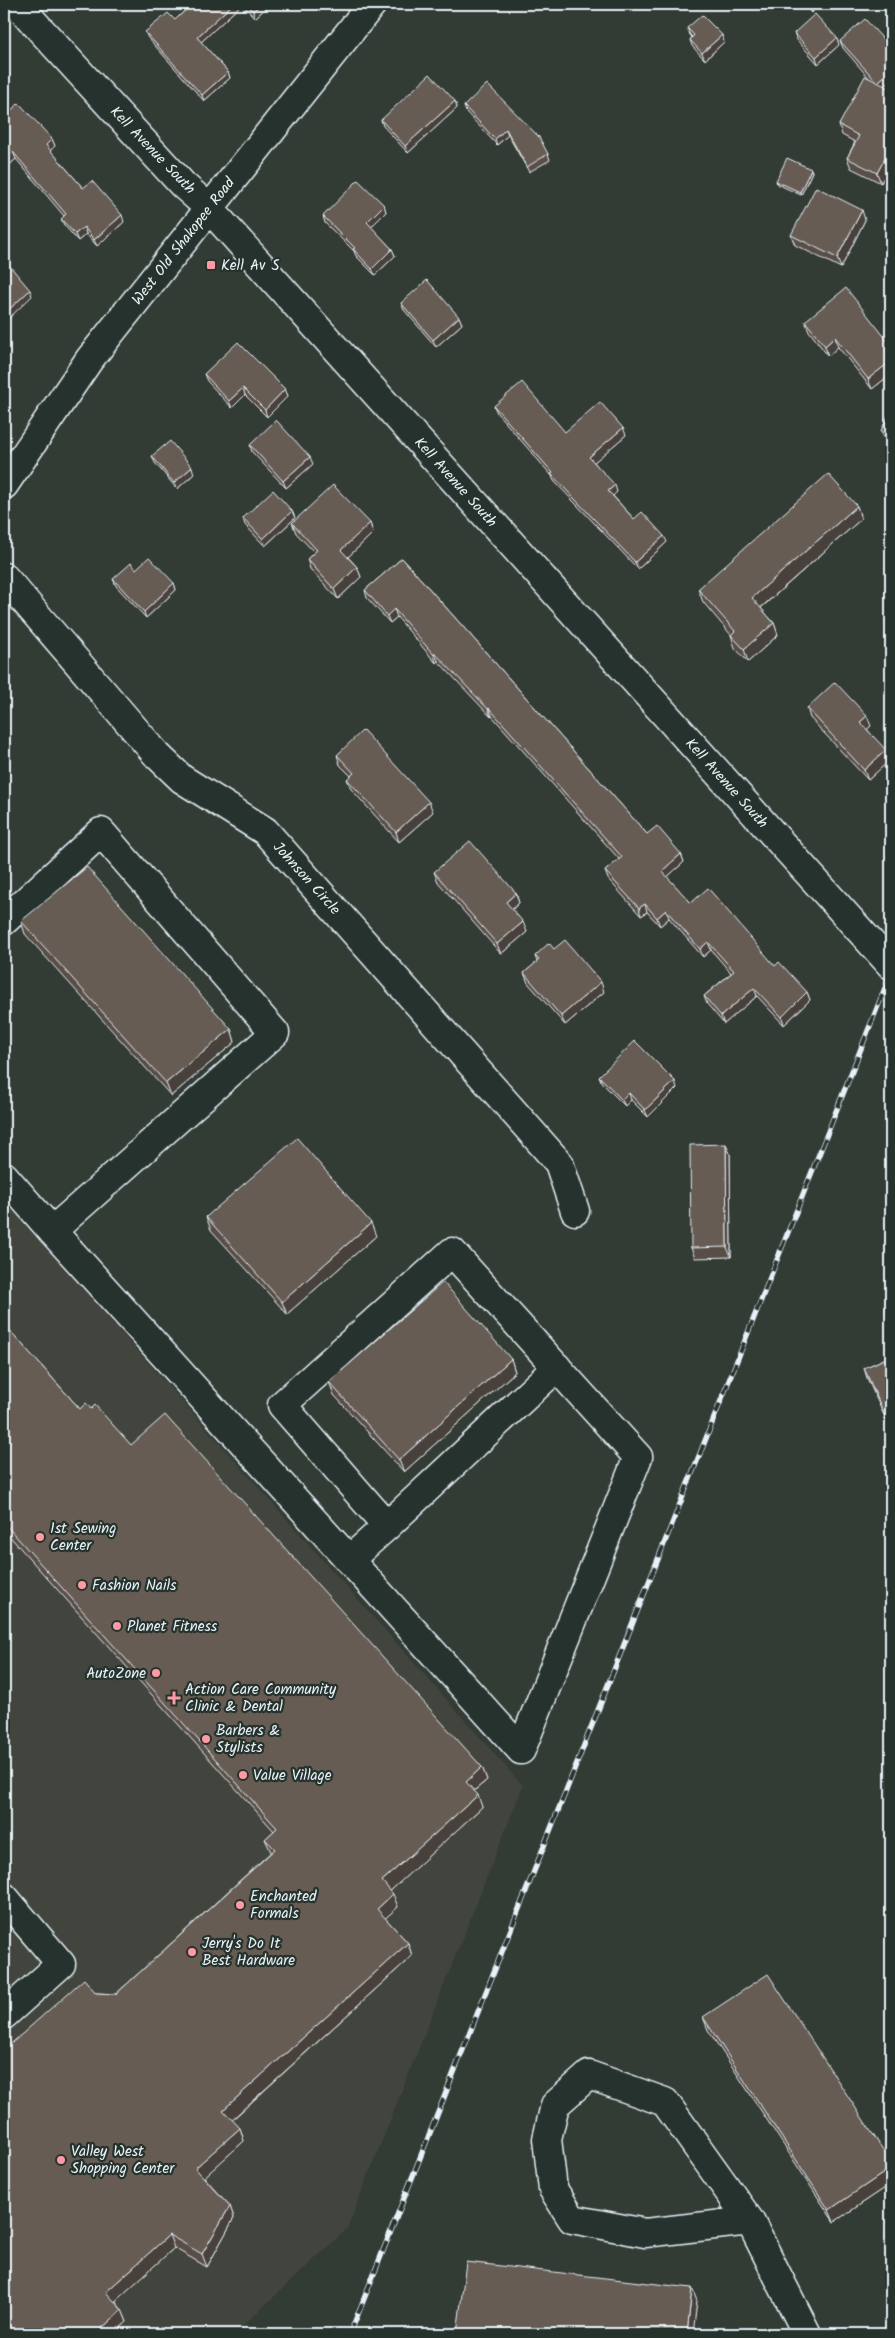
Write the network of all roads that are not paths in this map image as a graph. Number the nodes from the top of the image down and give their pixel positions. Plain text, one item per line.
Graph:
1 (15, 4) edge
2 (372, 4) edge
3 (4, 13) edge
4 (209, 208) junction
5 (4, 485) edge
6 (4, 577) edge
7 (4, 921) edge
8 (891, 966) edge
9 (4, 1176) edge
10 (575, 1211) dead end
11 (52, 1231) junction
12 (557, 1367) junction
13 (387, 1526) junction
14 (349, 1560) junction
15 (4, 1897) edge
16 (4, 2015) edge
17 (750, 2221) junction
18 (807, 2334) edge

1 - 3 street
1 - 4 street, Kell Avenue South
2 - 4 street, West Old Shakopee Road
4 - 5 street, West Old Shakopee Road
4 - 8 street, Kell Avenue South
6 - 10 street, Johnson Circle
7 - 11 street
9 - 11 street
11 - 14 street
12 - 13 street
12 - 13 street
12 - 14 street
13 - 14 street
15 - 16 street
17 - 17 street
17 - 18 street

